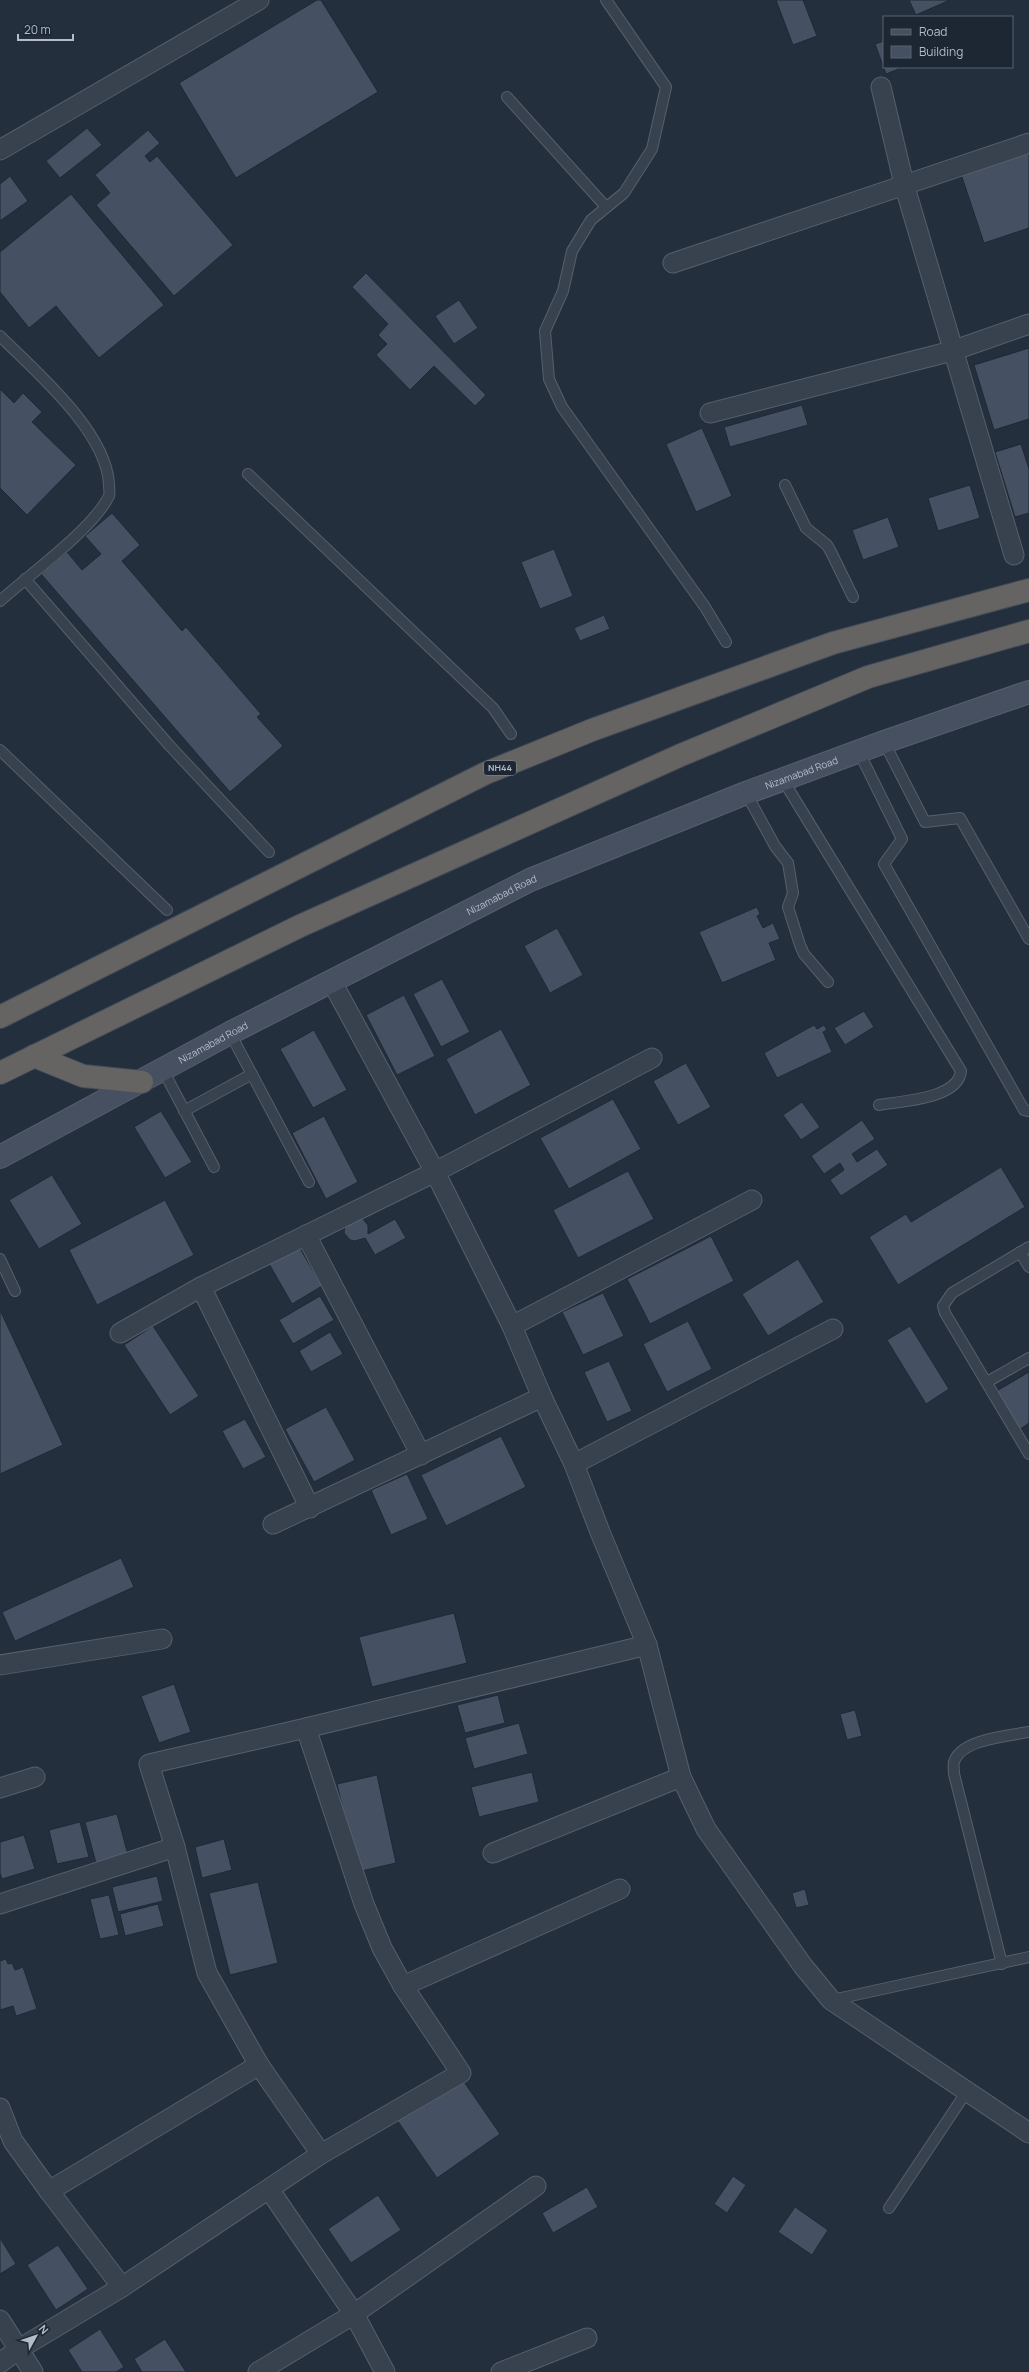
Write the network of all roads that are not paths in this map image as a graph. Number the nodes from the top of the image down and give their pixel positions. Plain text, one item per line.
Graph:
1 (259, 0) edge
2 (606, 0) edge
3 (881, 87) dead end
4 (508, 97) dead end
5 (1029, 143) edge
6 (0, 150) edge
7 (904, 184) junction
8 (606, 207) junction
9 (673, 263) dead end
10 (1029, 324) edge
11 (0, 336) edge
12 (952, 351) junction
13 (710, 413) dead end
14 (248, 474) dead end
15 (785, 486) dead end
16 (1014, 554) dead end
17 (25, 579) junction
18 (1029, 590) edge
19 (853, 597) dead end
20 (0, 601) edge
21 (1029, 631) edge
22 (726, 642) dead end
23 (1029, 692) edge
24 (511, 734) dead end
25 (884, 742) junction
26 (0, 750) edge
27 (859, 752) junction
28 (783, 780) junction
29 (746, 794) junction
30 (269, 852) dead end
31 (167, 910) dead end
32 (1029, 939) edge
33 (332, 982) junction
34 (828, 982) dead end
35 (0, 1017) edge
36 (230, 1033) junction
37 (34, 1056) junction
38 (652, 1058) dead end
39 (163, 1070) junction
40 (0, 1073) edge
41 (252, 1074) junction
42 (142, 1082) junction
43 (879, 1106) dead end
44 (184, 1111) junction
45 (1029, 1111) edge
46 (0, 1157) edge
47 (214, 1167) dead end
48 (435, 1172) junction
49 (309, 1182) dead end
50 (752, 1200) dead end
51 (306, 1235) junction
52 (1025, 1250) edge
53 (0, 1259) edge
54 (1029, 1267) edge
55 (201, 1288) junction
56 (15, 1291) dead end
57 (512, 1326) junction
58 (833, 1329) dead end
59 (120, 1333) dead end
60 (1029, 1358) edge
61 (987, 1382) junction
62 (542, 1396) junction
63 (1029, 1454) edge
64 (421, 1455) junction
65 (574, 1464) junction
66 (310, 1508) junction
67 (273, 1524) dead end
68 (162, 1640) dead end
69 (647, 1646) junction
70 (0, 1665) edge
71 (306, 1728) junction
72 (1029, 1732) edge
73 (34, 1777) dead end
74 (681, 1777) junction
75 (0, 1788) edge
76 (175, 1847) junction
77 (493, 1854) dead end
78 (620, 1888) dead end
79 (0, 1904) edge
80 (1029, 1957) edge
81 (1002, 1964) junction
82 (403, 1986) junction
83 (831, 2000) junction
84 (259, 2065) junction
85 (967, 2091) junction
86 (0, 2108) edge
87 (1029, 2133) edge
88 (321, 2154) junction
89 (536, 2186) dead end
90 (269, 2189) junction
91 (49, 2191) junction
92 (889, 2208) dead end
93 (122, 2288) junction
94 (354, 2314) junction
95 (0, 2320) edge
96 (587, 2338) dead end
97 (19, 2349) junction
98 (0, 2363) edge
99 (33, 2372) edge
100 (258, 2372) edge
101 (385, 2372) edge
102 (501, 2372) edge

1 - 6 street
2 - 8 lane
3 - 7 street
4 - 8 lane
5 - 7 street
7 - 9 street
7 - 12 street
8 - 22 lane
10 - 12 street
11 - 17 lane
12 - 13 street
12 - 16 street
14 - 24 lane
15 - 19 lane
17 - 20 lane
17 - 30 lane
18 - 35 highway, NH44
21 - 37 highway
23 - 25 main road, Nizamabad Road
25 - 27 main road, Nizamabad Road
25 - 32 lane
26 - 31 lane
27 - 28 main road, Nizamabad Road
27 - 45 lane
28 - 29 main road, Nizamabad Road
28 - 43 lane
29 - 33 main road, Nizamabad Road
29 - 34 lane
33 - 36 main road, Nizamabad Road
33 - 48 street
36 - 39 main road, Nizamabad Road
36 - 41 lane
37 - 40 highway
37 - 42 highway
38 - 48 street
39 - 42 main road, Nizamabad Road
39 - 44 lane
41 - 44 lane
41 - 49 lane
42 - 46 main road, Nizamabad Road
44 - 47 lane
48 - 51 street
48 - 57 street
50 - 57 street
51 - 55 street
51 - 64 street
52 - 54 lane
52 - 61 lane
53 - 56 lane
55 - 59 street
55 - 66 street
57 - 62 street
58 - 65 street
60 - 61 lane
61 - 63 lane
62 - 64 street
62 - 65 street
64 - 66 street
65 - 69 street
66 - 67 street
68 - 70 street
69 - 71 street
69 - 74 street
71 - 76 street
71 - 82 street
72 - 81 lane
73 - 75 street
74 - 77 street
74 - 83 street
76 - 79 street
76 - 84 street
78 - 82 street
80 - 81 lane
81 - 83 lane
82 - 88 street
83 - 85 street
84 - 88 street
84 - 91 street
85 - 87 street
85 - 92 lane
86 - 91 street
88 - 90 street
89 - 94 street
90 - 93 street
90 - 94 street
91 - 93 street
93 - 97 street
94 - 100 street
94 - 101 street
95 - 97 street
96 - 102 street
97 - 98 street
97 - 99 street

